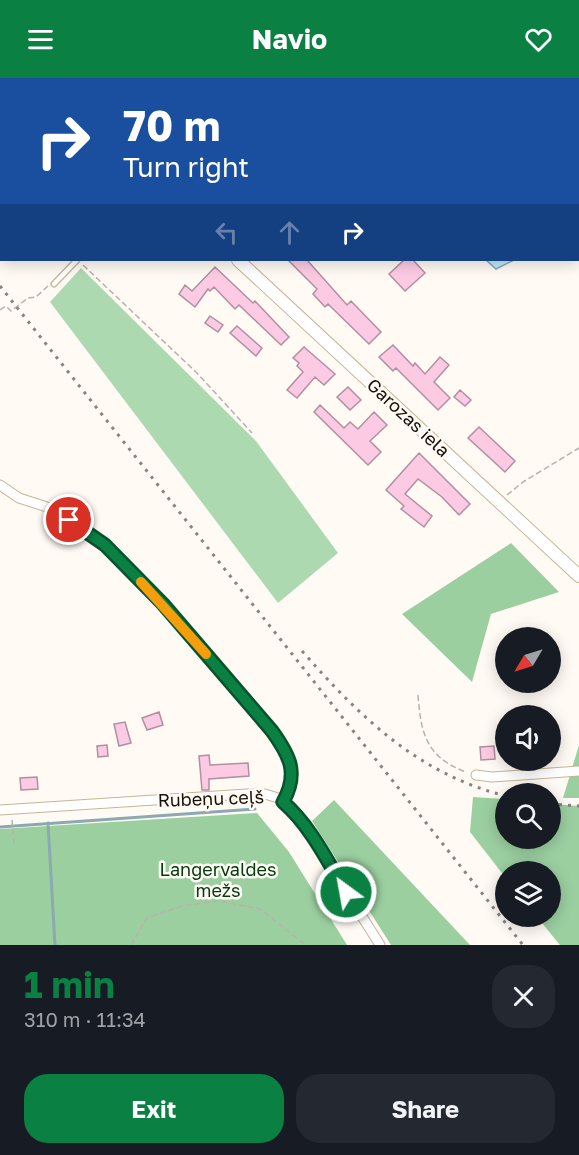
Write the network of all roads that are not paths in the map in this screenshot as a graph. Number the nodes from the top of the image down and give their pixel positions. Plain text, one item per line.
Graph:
1 (79, 261) edge
2 (239, 261) edge
3 (54, 284) road end
4 (0, 485) edge
5 (579, 576) edge
6 (579, 771) edge
7 (476, 775) road end
8 (283, 802) junction
9 (0, 810) edge
10 (380, 945) edge

1 - 3 lane
2 - 5 main road, Garozas iela
4 - 8 street
6 - 7 street
8 - 9 street, Rubeņu ceļš
8 - 10 street, Rubeņu ceļš

